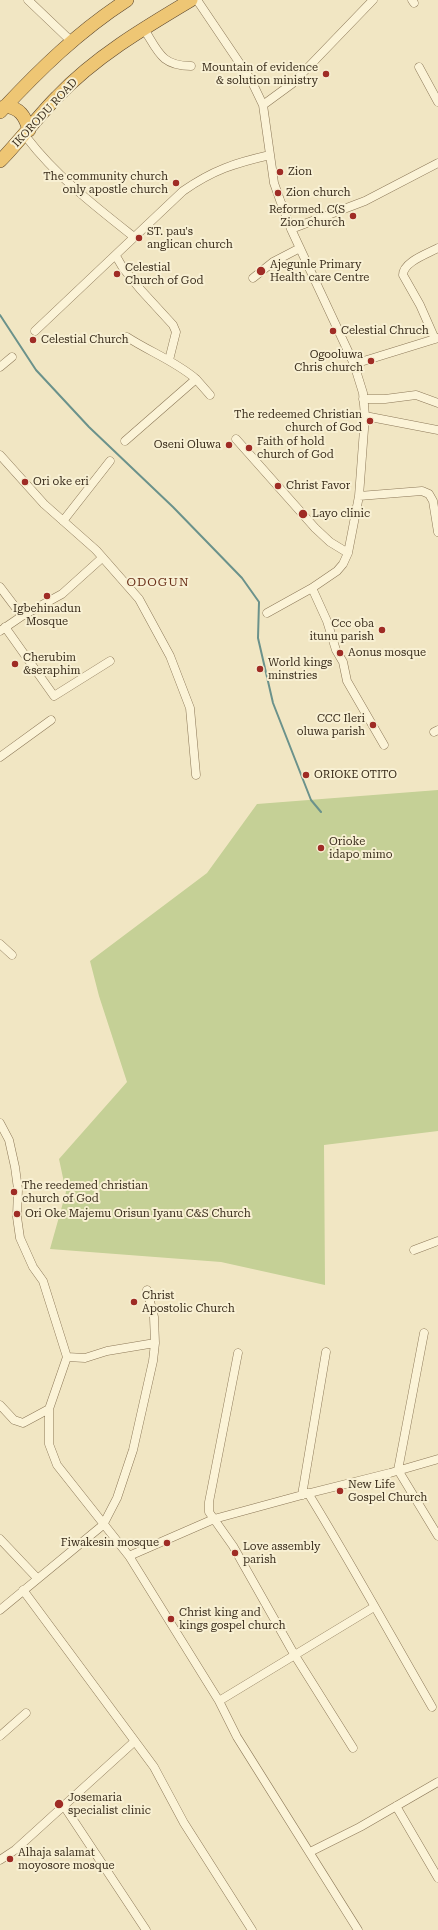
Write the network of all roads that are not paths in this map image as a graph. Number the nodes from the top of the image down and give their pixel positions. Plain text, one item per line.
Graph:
1 (28, 0) edge
2 (127, 0) edge
3 (190, 0) edge
4 (197, 0) edge
5 (373, 0) edge
6 (144, 29) junction
7 (71, 41) junction
8 (191, 66) dead end
9 (419, 67) dead end
10 (437, 97) edge
11 (263, 105) junction
12 (3, 109) edge
13 (28, 134) junction
14 (270, 155) junction
15 (0, 161) edge
16 (438, 163) edge
17 (291, 229) junction
18 (134, 237) junction
19 (300, 248) junction
20 (438, 248) edge
21 (116, 256) junction
22 (253, 278) dead end
23 (35, 331) dead end
24 (127, 338) dead end
25 (437, 339) edge
26 (12, 357) dead end
27 (168, 360) junction
28 (354, 364) junction
29 (0, 367) edge
30 (196, 379) junction
31 (210, 395) dead end
32 (363, 399) junction
33 (438, 403) edge
34 (365, 416) junction
35 (438, 430) edge
36 (236, 439) dead end
37 (125, 441) dead end
38 (0, 455) edge
39 (110, 461) dead end
40 (359, 496) junction
41 (63, 521) junction
42 (438, 532) edge
43 (348, 553) junction
44 (102, 558) junction
45 (0, 587) edge
46 (312, 588) junction
47 (268, 613) dead end
48 (22, 616) junction
49 (2, 629) edge
50 (110, 661) dead end
51 (51, 720) dead end
52 (384, 745) dead end
53 (0, 757) edge
54 (196, 775) dead end
55 (0, 944) edge
56 (12, 955) dead end
57 (0, 1123) edge
58 (437, 1243) edge
59 (414, 1250) dead end
60 (147, 1290) dead end
61 (424, 1333) dead end
62 (154, 1343) junction
63 (326, 1352) dead end
64 (238, 1353) dead end
65 (67, 1357) junction
66 (0, 1405) edge
67 (49, 1409) junction
68 (438, 1459) edge
69 (398, 1470) junction
70 (305, 1494) junction
71 (214, 1519) junction
72 (103, 1525) junction
73 (438, 1536) edge
74 (0, 1539) edge
75 (129, 1556) junction
76 (36, 1578) junction
77 (23, 1590) junction
78 (374, 1607) junction
79 (0, 1610) edge
80 (294, 1654) junction
81 (219, 1701) junction
82 (432, 1707) dead end
83 (26, 1713) dead end
84 (0, 1736) edge
85 (135, 1741) junction
86 (353, 1748) dead end
87 (438, 1782) edge
88 (64, 1806) junction
89 (396, 1806) junction
90 (310, 1852) junction
91 (0, 1860) edge
92 (438, 1878) edge
93 (146, 1930) edge
94 (252, 1930) edge
95 (358, 1930) edge

1 - 7 street
2 - 7 highway
3 - 6 highway, IKORODU ROAD
4 - 11 street
5 - 11 street
6 - 8 street
6 - 13 highway, IKORODU ROAD
7 - 12 highway
9 - 10 street
11 - 14 street
12 - 13 highway
13 - 15 highway, IKORODU ROAD
13 - 18 street
14 - 17 street
14 - 18 street
16 - 17 street
17 - 19 street
18 - 21 street
19 - 22 street
19 - 28 street
20 - 25 street
21 - 23 street
21 - 27 street
24 - 27 street
25 - 28 street
26 - 29 street
27 - 30 street
28 - 32 street
30 - 31 street
30 - 37 street
32 - 33 street
32 - 34 street
34 - 35 street
34 - 40 street
36 - 43 street
38 - 41 street
39 - 41 street
40 - 42 street
40 - 43 street
41 - 44 street
43 - 46 street
44 - 48 street
44 - 54 street
45 - 48 street
46 - 47 street
46 - 52 street
48 - 49 street
49 - 50 street
51 - 53 street
55 - 56 street
57 - 65 street
58 - 59 street
60 - 62 street
61 - 69 street
62 - 65 street
62 - 72 street
63 - 70 street
64 - 71 street
65 - 67 street
66 - 67 street
67 - 72 street
68 - 69 street
69 - 70 street
69 - 73 street
70 - 71 street
70 - 78 street
71 - 75 street
71 - 80 street
72 - 75 street
72 - 76 street
74 - 76 street
75 - 81 street
76 - 77 street
77 - 79 street
77 - 85 street
78 - 80 street
78 - 82 street
80 - 81 street
80 - 86 street
81 - 90 street
83 - 84 street
85 - 88 street
85 - 94 street
87 - 89 street
88 - 91 street
88 - 93 street
89 - 90 street
89 - 92 street
90 - 95 street

